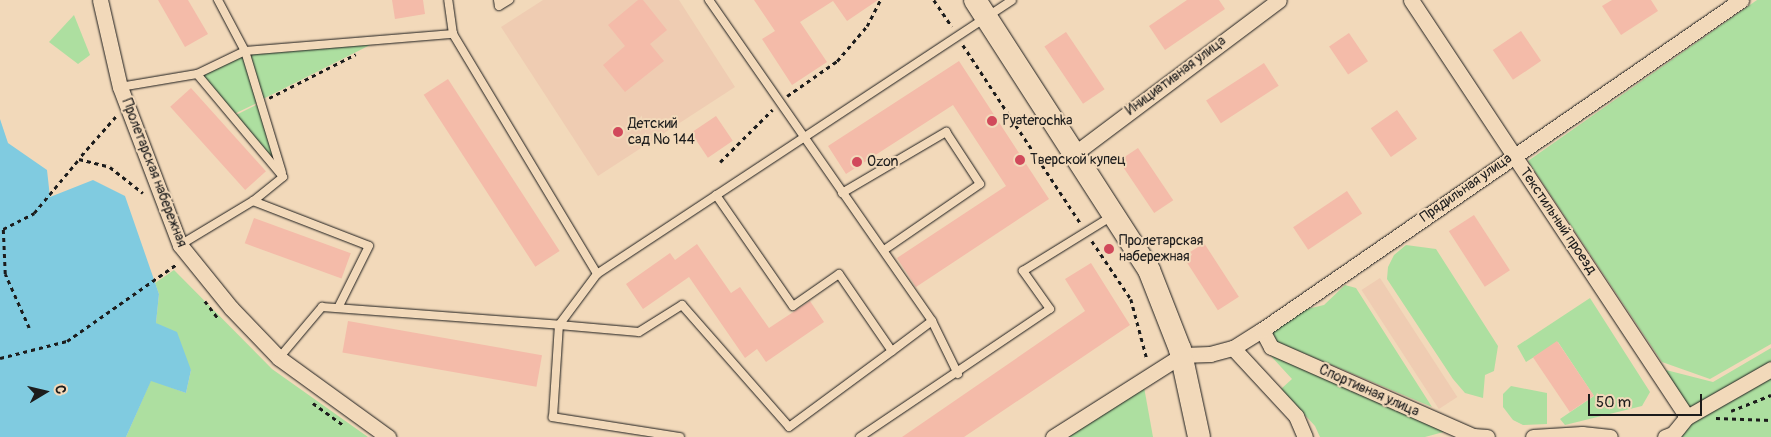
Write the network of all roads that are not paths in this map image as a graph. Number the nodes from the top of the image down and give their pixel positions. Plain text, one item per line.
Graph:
1 (100, 0) edge
2 (218, 0) edge
3 (448, 0) edge
4 (498, 0) edge
5 (509, 0) edge
6 (709, 0) edge
7 (1012, 0) edge
8 (1278, 0) edge
9 (1411, 0) edge
10 (1741, 0) edge
11 (980, 9) edge
12 (453, 34) junction
13 (245, 51) junction
14 (197, 74) junction
15 (120, 87) junction
16 (803, 136) junction
17 (1074, 154) junction
18 (1514, 155) junction
19 (283, 177) junction
20 (842, 193) junction
21 (716, 195) junction
22 (253, 202) junction
23 (1114, 215) junction
24 (180, 245) junction
25 (884, 250) junction
26 (597, 274) junction
27 (338, 308) junction
28 (932, 322) junction
29 (559, 325) junction
30 (1262, 330) junction
31 (1233, 348) junction
32 (892, 351) junction
33 (1182, 355) junction
34 (279, 358) junction
35 (1771, 369) edge
36 (958, 374) junction
37 (1687, 417) junction
38 (388, 437) edge
39 (680, 437) edge
40 (860, 437) edge
41 (1053, 437) edge
42 (1199, 437) edge
43 (1306, 437) edge
44 (1472, 437) edge
45 (1487, 437) edge
46 (1533, 437) edge
47 (1610, 437) edge
48 (1665, 437) edge

1 - 15 street, Пролетарская набережная
2 - 13 lane
3 - 12 lane
4 - 5 lane
6 - 16 lane
7 - 11 lane
8 - 17 street, Инициативная улица
9 - 18 street, Текстильный проезд
10 - 18 street, Прядильная улица
11 - 16 lane
11 - 17 main road
12 - 13 lane
12 - 26 lane
13 - 14 lane
13 - 19 lane
14 - 15 lane
14 - 19 lane
15 - 24 street, Пролетарская набережная
16 - 20 lane
16 - 21 lane
17 - 23 main road
18 - 30 street, Прядильная улица
18 - 37 street, Текстильный проезд
19 - 22 lane
20 - 25 lane
20 - 25 lane
21 - 26 lane
21 - 32 lane
22 - 24 lane
22 - 27 lane
23 - 33 main road
23 - 36 lane
24 - 34 street, Пролетарская набережная
25 - 28 lane
26 - 29 lane
27 - 29 lane
27 - 34 lane
28 - 32 lane
28 - 36 lane
29 - 32 lane
29 - 39 lane
30 - 31 street, Прядильная улица
30 - 44 street, Спортивная улица
31 - 33 street, Прядильная улица
31 - 43 street
33 - 41 street
33 - 42 main road
34 - 38 street, Пролетарская набережная
35 - 37 street
36 - 40 lane
37 - 48 street
44 - 45 street, Спортивная улица
46 - 47 street

